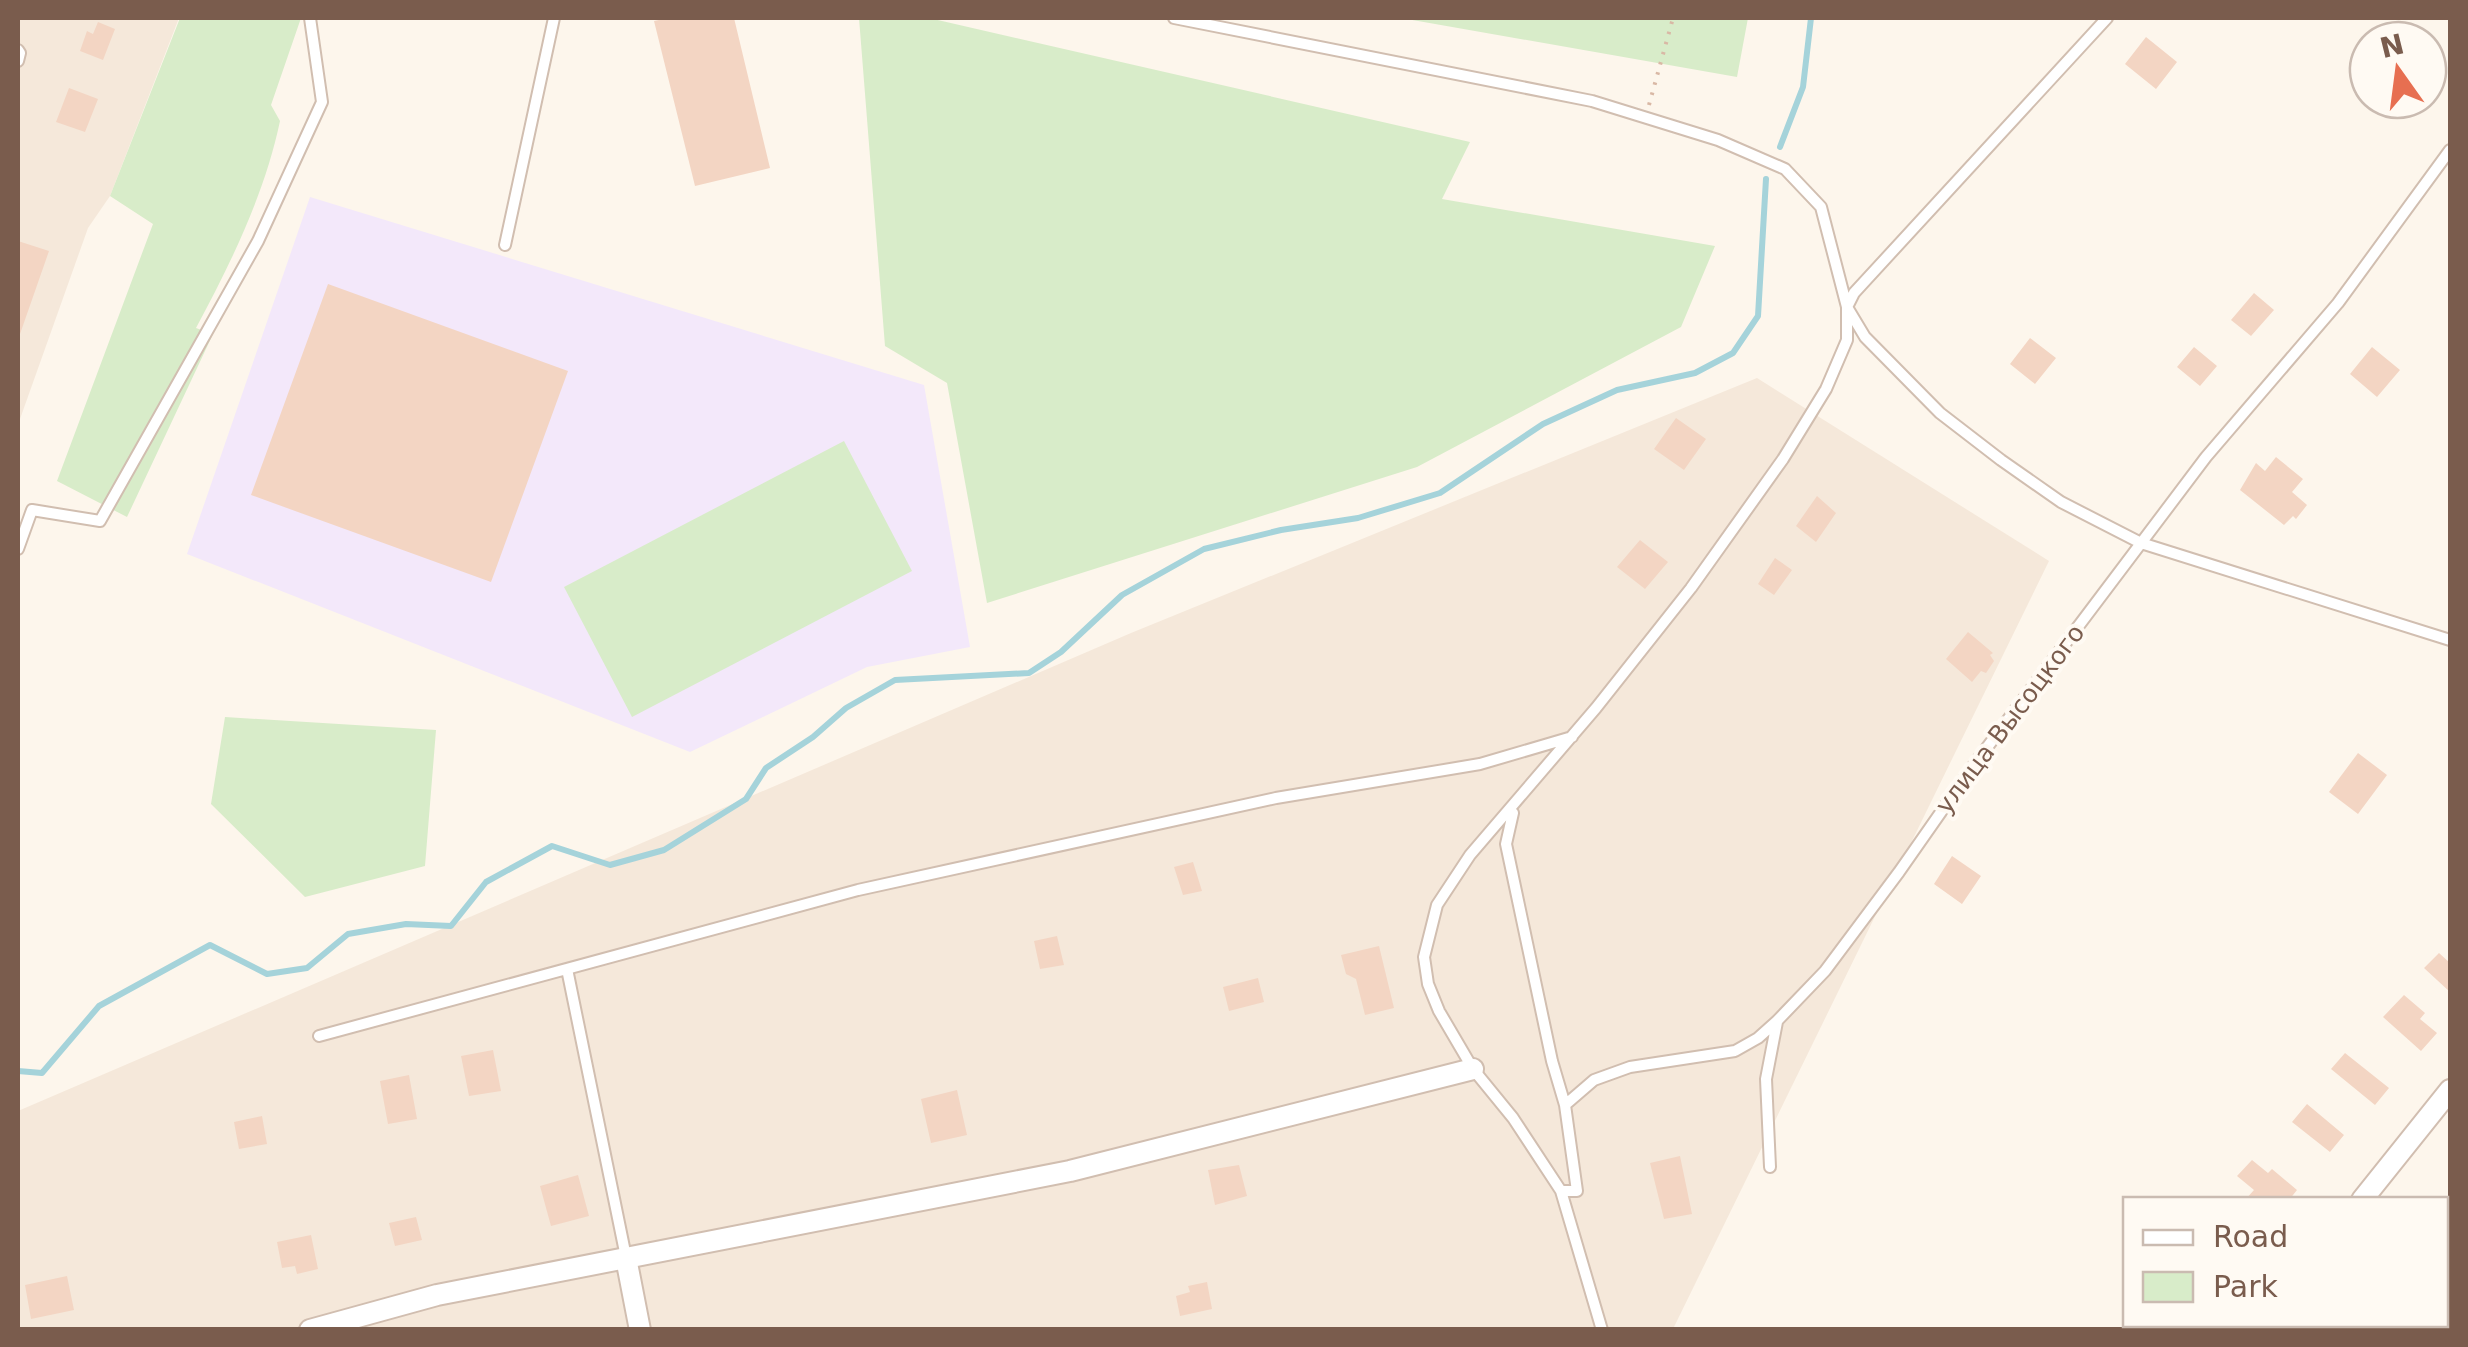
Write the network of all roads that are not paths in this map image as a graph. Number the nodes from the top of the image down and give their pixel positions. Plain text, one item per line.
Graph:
1 (310, 18) edge
2 (554, 18) edge
3 (1174, 18) edge
4 (2106, 18) edge
5 (18, 50) edge
6 (18, 61) edge
7 (2450, 150) edge
8 (505, 245) dead end
9 (1847, 307) junction
10 (18, 506) edge
11 (32, 510) junction
12 (2142, 542) junction
13 (18, 549) edge
14 (2450, 640) edge
15 (1572, 737) junction
16 (1517, 802) junction
17 (567, 969) junction
18 (1777, 1021) junction
19 (319, 1036) dead end
20 (1473, 1069) junction
21 (2450, 1090) edge
22 (1565, 1105) junction
23 (1770, 1167) dead end
24 (1561, 1191) junction
25 (2364, 1197) edge
26 (626, 1258) junction
27 (310, 1330) edge
28 (640, 1330) edge
29 (1602, 1330) edge

1 - 11 lane
2 - 8 lane
3 - 9 lane
4 - 9 lane
5 - 6 lane
7 - 12 lane, улица Высоцкого
9 - 12 lane
9 - 15 lane
10 - 11 lane
11 - 13 lane
12 - 14 lane
12 - 18 lane, улица Высоцкого
15 - 16 lane
15 - 17 lane
16 - 20 lane
16 - 22 lane
17 - 19 lane
17 - 26 lane
18 - 22 lane, улица Высоцкого
18 - 23 lane
20 - 24 lane
20 - 26 street
21 - 25 street
22 - 24 lane
24 - 29 lane
26 - 27 street
26 - 28 street

